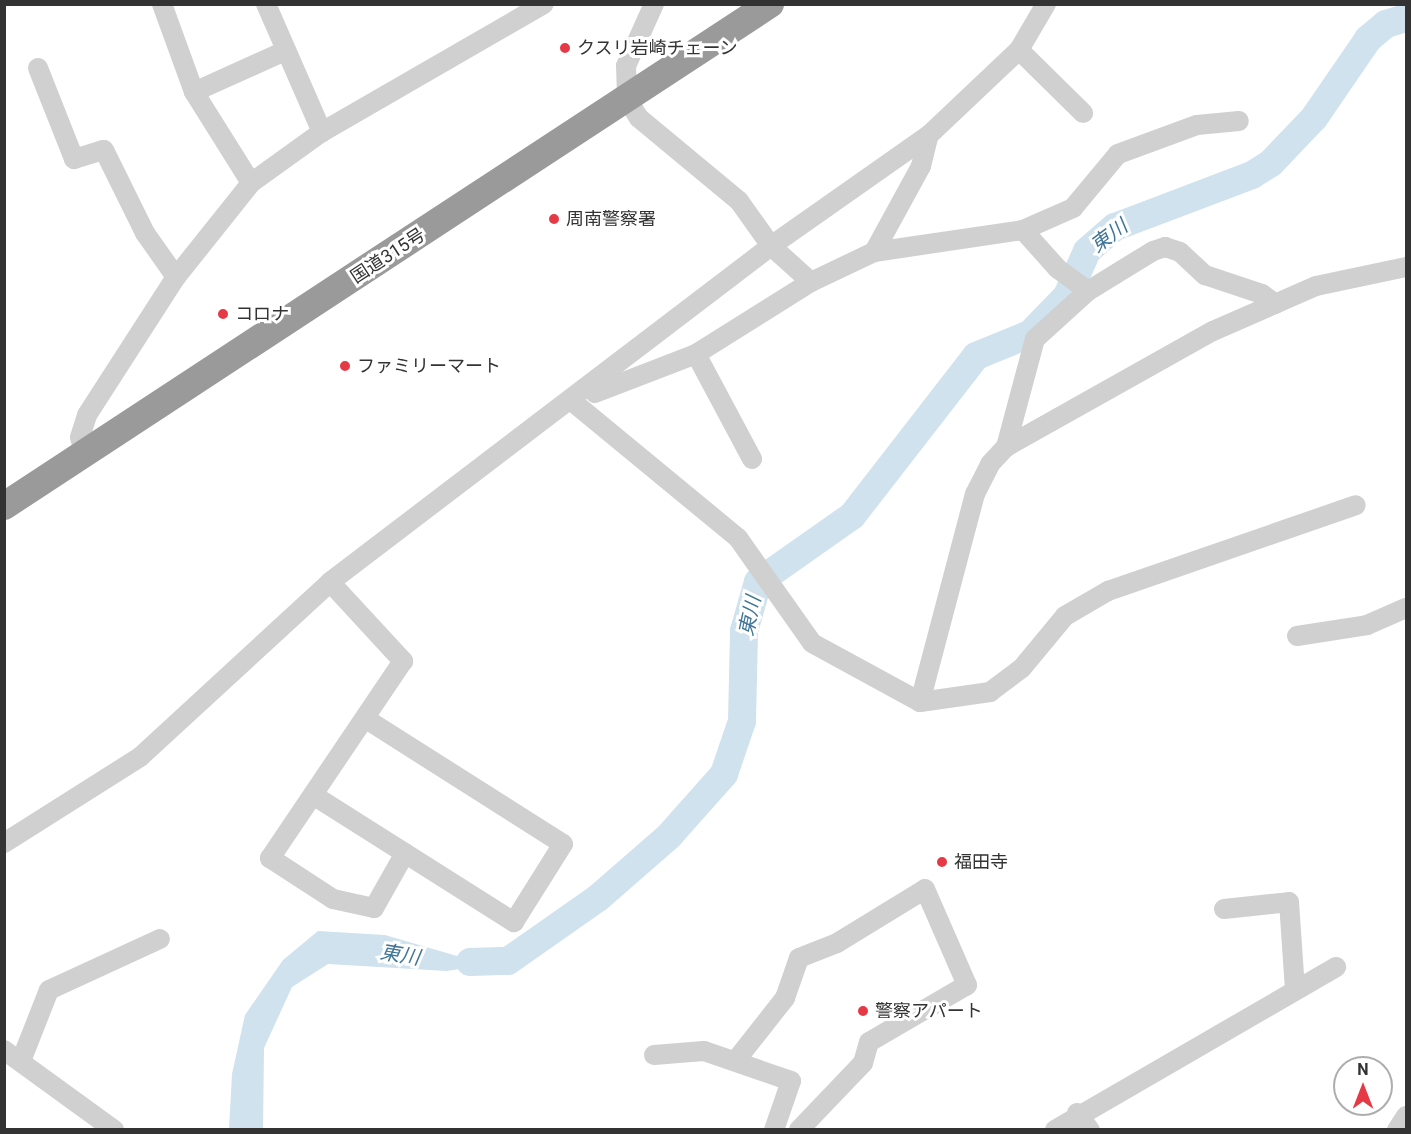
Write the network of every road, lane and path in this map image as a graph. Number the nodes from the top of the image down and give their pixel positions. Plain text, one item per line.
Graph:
1 (162, 4) edge
2 (266, 4) edge
3 (544, 4) edge
4 (654, 4) edge
5 (770, 4) edge
6 (1046, 4) edge
7 (1018, 50) junction
8 (285, 51) junction
9 (38, 68) dead end
10 (195, 92) junction
11 (627, 99) junction
12 (1083, 113) dead end
13 (1239, 122) dead end
14 (322, 132) junction
15 (929, 135) junction
16 (251, 183) junction
17 (1023, 230) junction
18 (771, 246) junction
19 (874, 252) junction
20 (1407, 267) edge
21 (176, 277) junction
22 (811, 282) junction
23 (1084, 287) junction
24 (1276, 304) junction
25 (696, 354) junction
26 (573, 402) junction
27 (1006, 447) junction
28 (84, 453) junction
29 (752, 459) dead end
30 (1356, 505) dead end
31 (4, 506) edge
32 (330, 582) junction
33 (1407, 608) edge
34 (1297, 636) dead end
35 (920, 702) junction
36 (366, 719) junction
37 (313, 795) junction
38 (4, 843) edge
39 (405, 853) junction
40 (1224, 909) dead end
41 (159, 939) dead end
42 (1336, 967) dead end
43 (1295, 992) junction
44 (4, 1050) edge
45 (654, 1055) dead end
46 (737, 1059) junction
47 (21, 1061) junction
48 (1077, 1113) junction
49 (1407, 1116) edge
50 (108, 1128) edge
51 (774, 1130) edge
52 (798, 1130) edge
53 (1055, 1130) edge
54 (1090, 1130) edge
55 (1397, 1130) edge

1 - 10 street
2 - 8 street
3 - 14 street
4 - 11 street
5 - 11 highway, 国道315号
6 - 7 street
7 - 12 street
7 - 15 street
8 - 10 street
8 - 14 street
9 - 21 street
10 - 16 street
11 - 18 street
11 - 28 highway, 国道315号
13 - 17 street
14 - 16 street
15 - 18 street
15 - 19 street
16 - 21 street
17 - 19 street
17 - 23 street
18 - 22 street
18 - 26 street
19 - 22 street
20 - 24 street
21 - 28 street
22 - 25 street
23 - 24 street
23 - 27 street
24 - 27 street
25 - 26 street
25 - 29 street
26 - 32 street
26 - 35 street
27 - 35 street
28 - 31 highway, 国道315号
30 - 35 street
32 - 36 street
32 - 38 street
33 - 34 street
36 - 37 street
36 - 39 street
37 - 39 street
37 - 39 street
40 - 43 street
41 - 47 street
42 - 43 street
43 - 48 street
44 - 47 street
45 - 46 street
46 - 51 street
46 - 52 street
47 - 50 street
48 - 53 street
48 - 54 street
49 - 55 street

